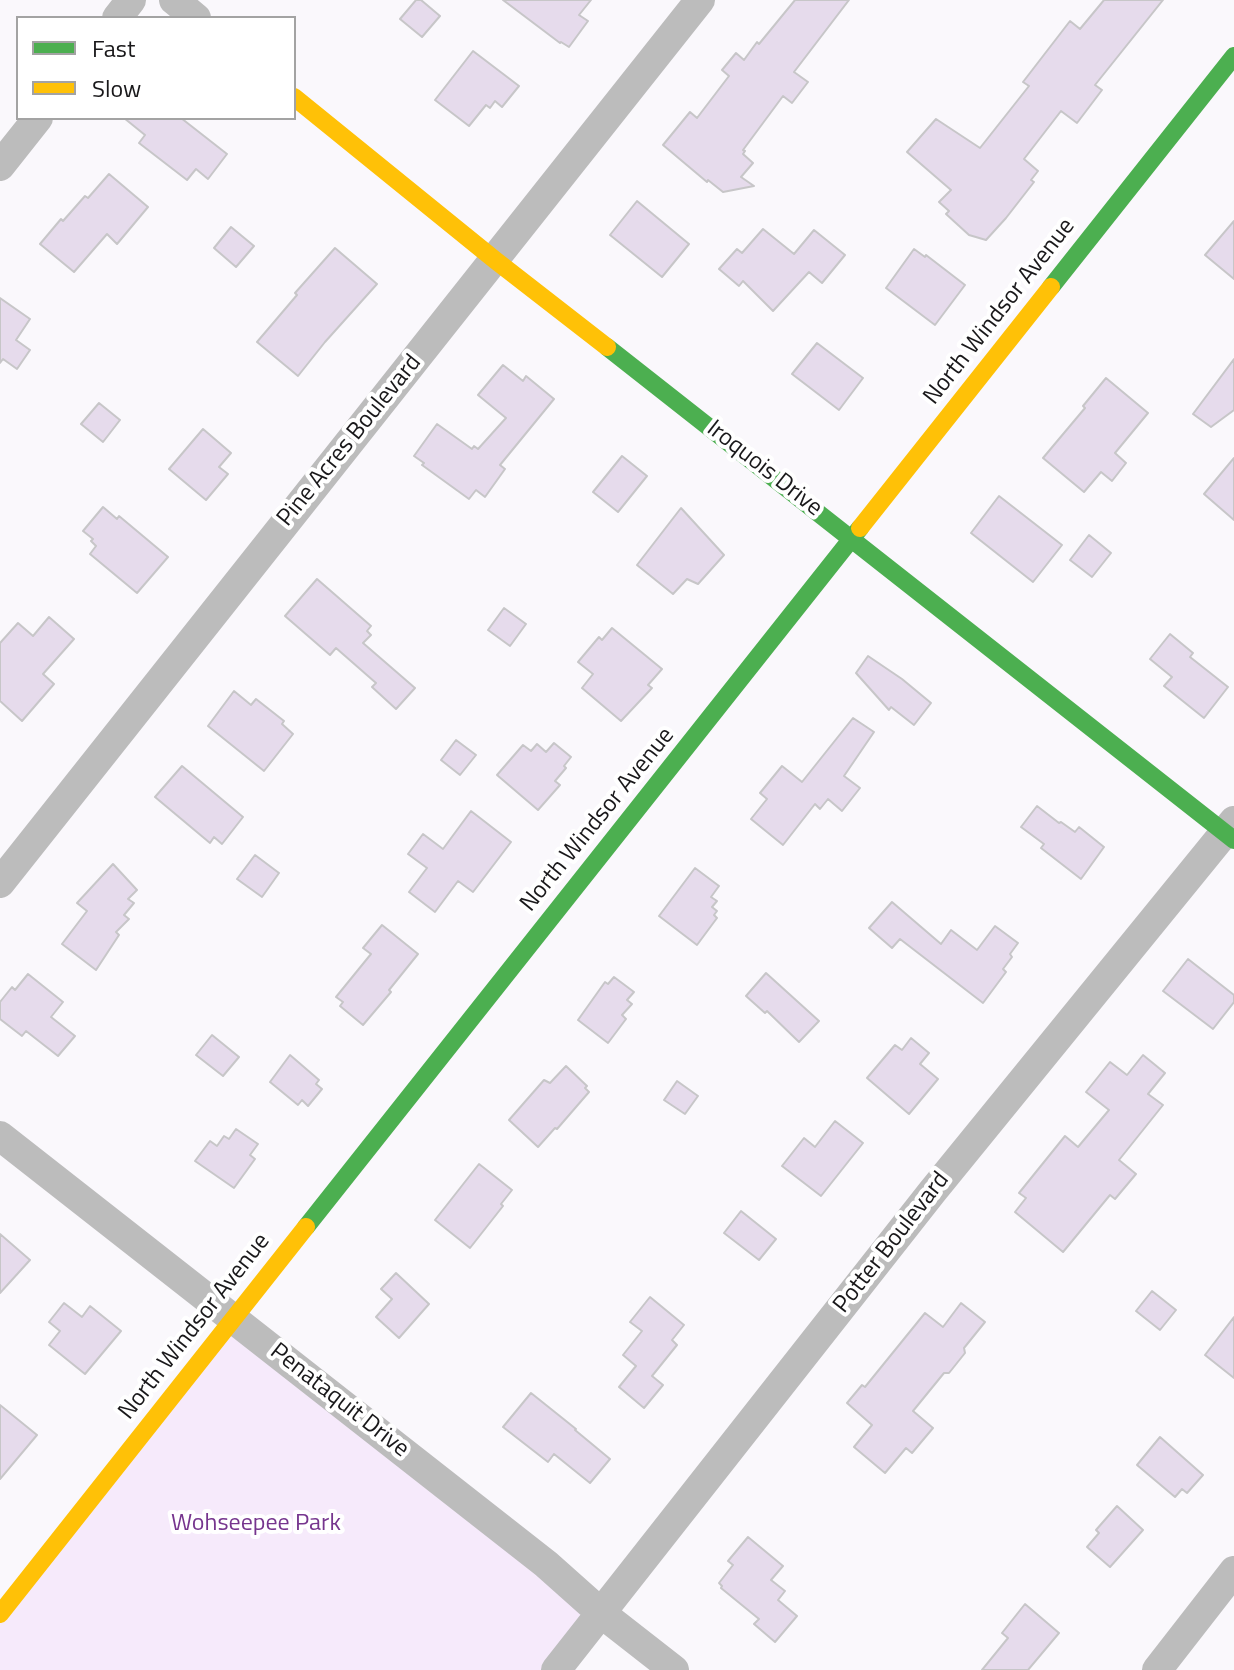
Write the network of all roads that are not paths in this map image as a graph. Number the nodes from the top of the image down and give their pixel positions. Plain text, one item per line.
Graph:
1 (131, 0) edge
2 (174, 0) edge
3 (700, 0) edge
4 (119, 16) edge
5 (194, 16) edge
6 (1234, 56) edge
7 (296, 99) edge
8 (36, 120) edge
9 (0, 166) edge
10 (495, 260) junction
11 (852, 538) junction
12 (1231, 831) edge
13 (0, 883) edge
14 (0, 1136) edge
15 (233, 1318) junction
16 (1234, 1571) edge
17 (601, 1613) junction
18 (0, 1614) edge
19 (556, 1670) edge
20 (674, 1670) edge
21 (1157, 1670) edge

1 - 4 street
2 - 5 street
3 - 10 street, Pine Acres Boulevard
6 - 11 street, North Windsor Avenue
7 - 10 street, Iroquois Drive
8 - 9 street
10 - 11 street, Iroquois Drive
10 - 13 street, Pine Acres Boulevard
11 - 12 street, Iroquois Drive
11 - 15 street, North Windsor Avenue
12 - 17 street, Potter Boulevard
14 - 15 street, Penataquit Drive
15 - 17 street, Penataquit Drive
15 - 18 street, North Windsor Avenue
16 - 21 street
17 - 19 street, Potter Boulevard
17 - 20 street, Penataquit Drive

